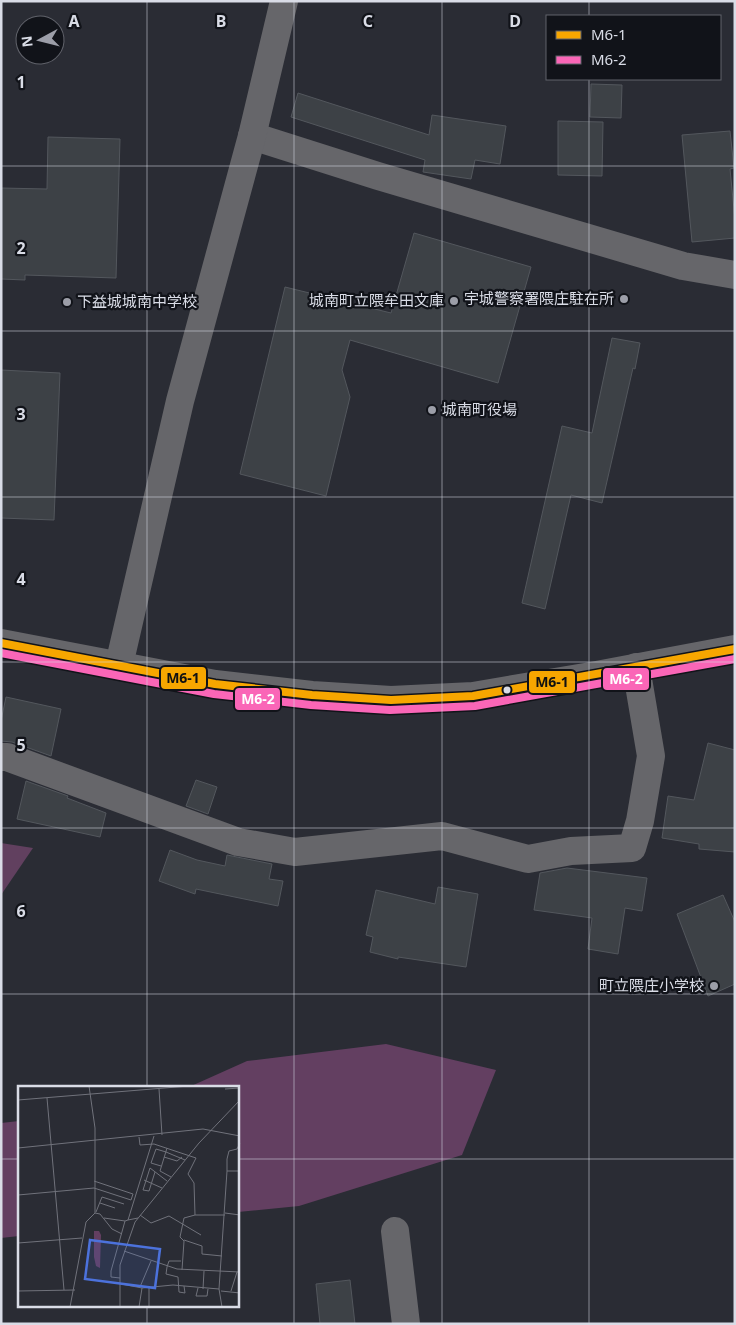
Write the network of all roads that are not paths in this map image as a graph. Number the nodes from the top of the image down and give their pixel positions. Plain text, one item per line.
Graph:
1 (284, 1) edge
2 (252, 136) junction
3 (735, 276) edge
4 (1, 643) edge
5 (735, 648) edge
6 (119, 665) junction
7 (636, 667) junction
8 (1, 757) edge
9 (395, 1231) dead end
10 (406, 1324) edge

1 - 2 street
2 - 3 street
2 - 6 street
4 - 6 street
5 - 7 street
6 - 7 street
7 - 8 street
9 - 10 street

